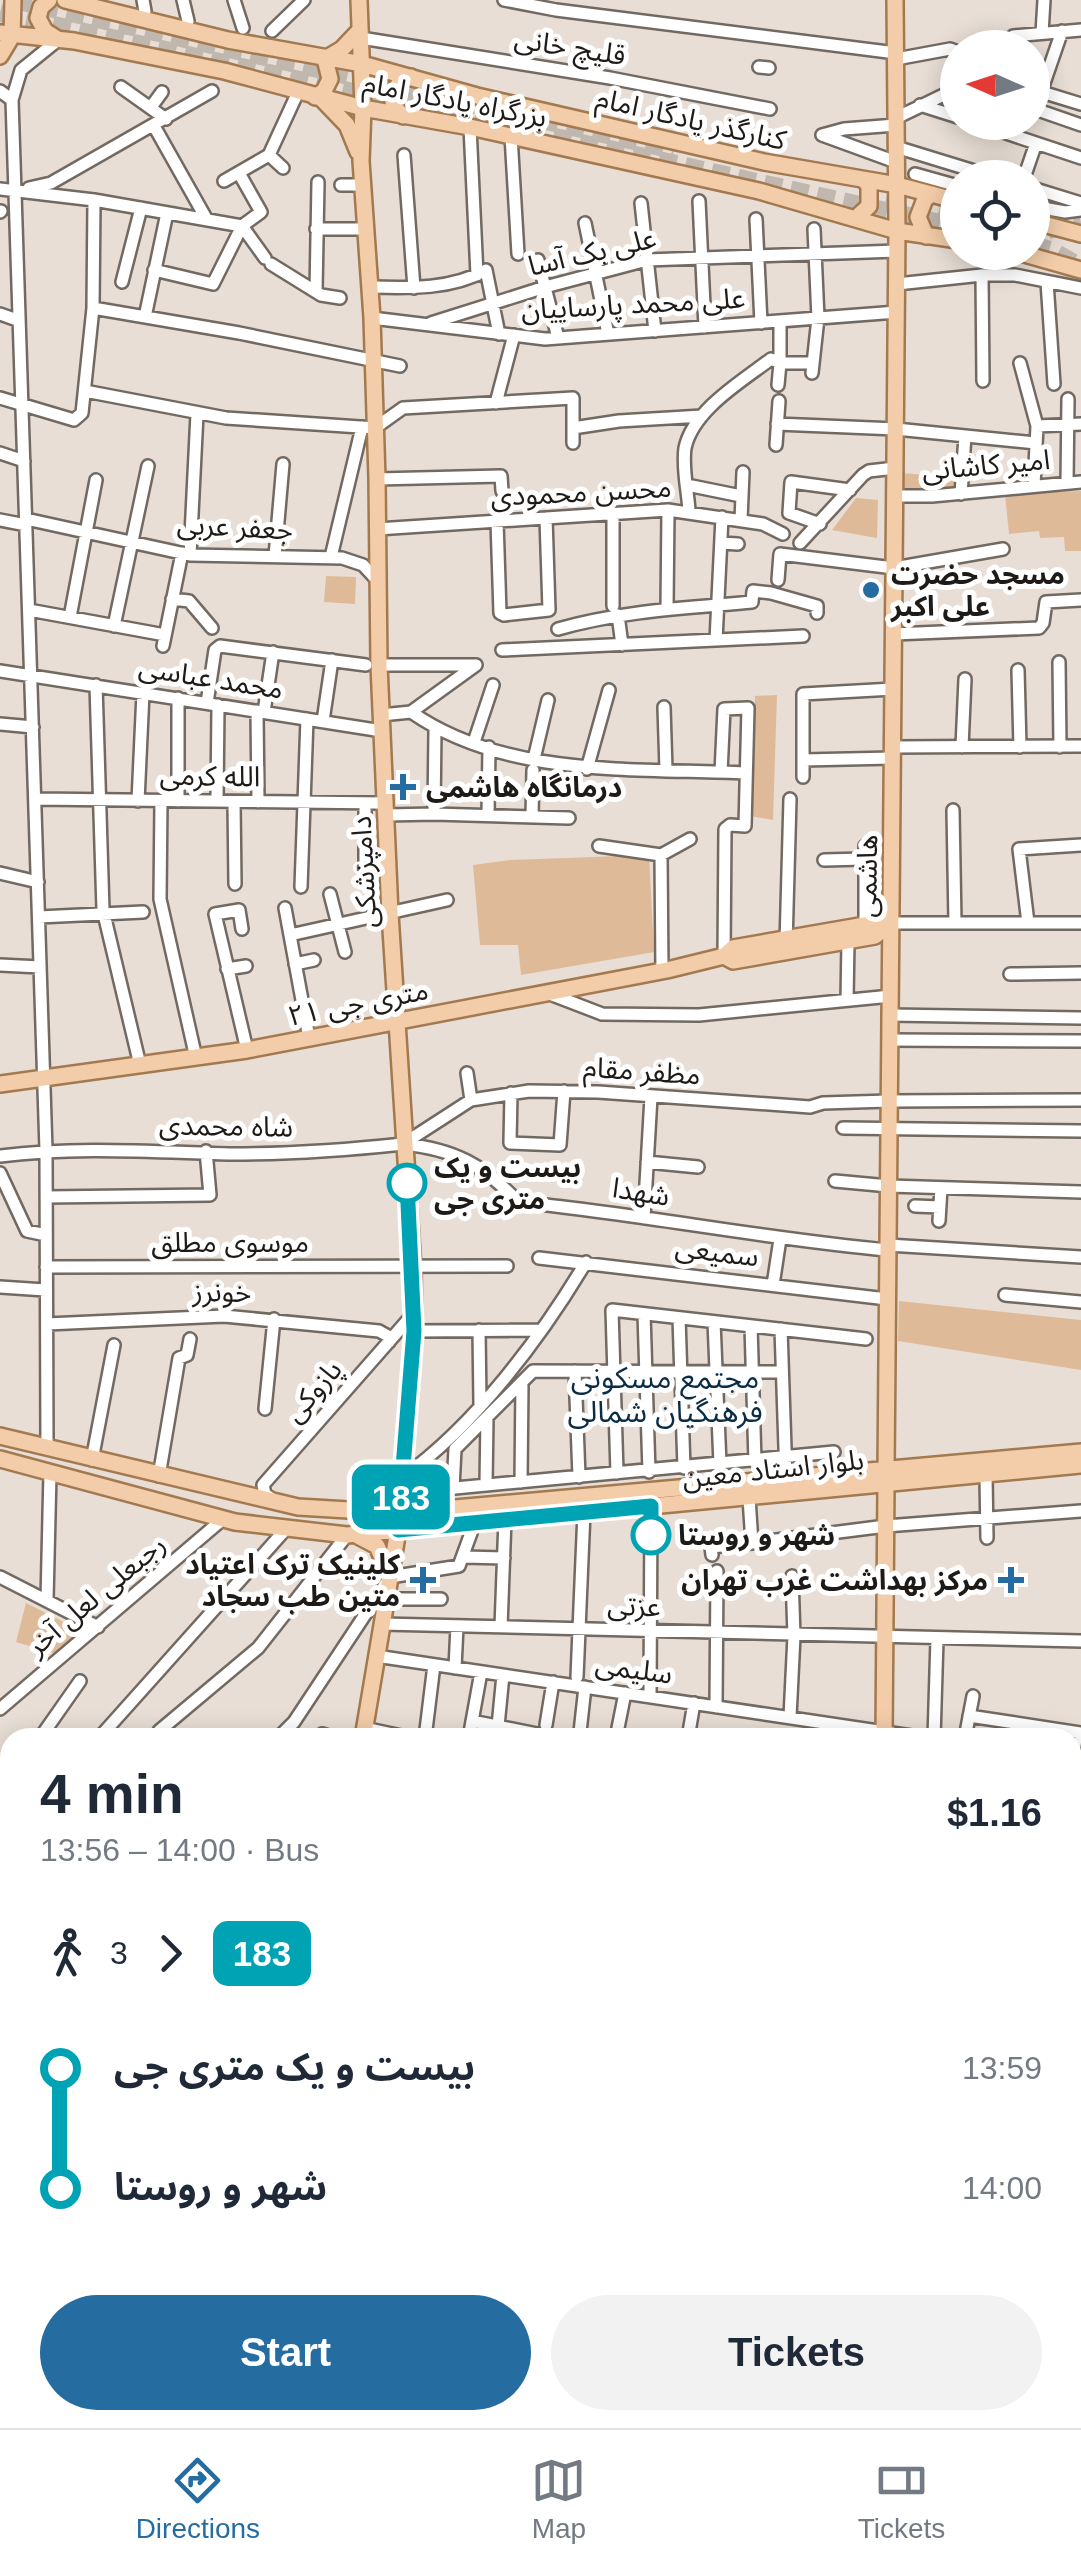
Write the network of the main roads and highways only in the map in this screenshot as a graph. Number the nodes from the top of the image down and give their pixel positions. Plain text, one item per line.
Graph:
1 (13, 0) edge
2 (49, 0) edge
3 (65, 0) edge
4 (358, 0) edge
5 (896, 0) edge
6 (6, 34) edge
7 (360, 34) junction
8 (58, 40) junction
9 (0, 56) edge
10 (325, 58) junction
11 (362, 64) junction
12 (411, 77) junction
13 (318, 98) junction
14 (363, 108) junction
15 (403, 116) junction
16 (361, 161) junction
17 (864, 180) junction
18 (896, 185) junction
19 (932, 194) junction
20 (940, 196) edge
21 (856, 218) junction
22 (1050, 226) edge
23 (898, 231) junction
24 (1081, 234) edge
25 (924, 235) junction
26 (940, 237) edge
27 (1050, 261) edge
28 (1081, 270) edge
29 (897, 279) junction
30 (891, 923) junction
31 (786, 944) junction
32 (399, 1020) junction
33 (0, 1084) edge
34 (0, 1436) edge
35 (1081, 1452) edge
36 (0, 1459) edge
37 (1081, 1465) edge
38 (403, 1476) junction
39 (886, 1476) junction
40 (505, 1502) junction
41 (298, 1508) junction
42 (349, 1511) junction
43 (399, 1512) junction
44 (504, 1519) junction
45 (285, 1530) junction
46 (398, 1530) junction
47 (350, 1535) junction
48 (390, 1576) junction
49 (364, 1728) edge
50 (884, 1728) edge

1 - 6 main road
2 - 8 main road
3 - 10 main road, کنارگذر یادگار امام
4 - 7 main road, دامپزشکی
5 - 18 main road, هاشمی
6 - 8 main road, بزرگراه یادگار امام
6 - 9 main road
7 - 10 main road
7 - 11 main road, دامپزشکی
8 - 13 main road, بزرگراه یادگار امام
10 - 11 main road, کنارگذر یادگار امام
10 - 13 main road
11 - 12 main road, کنارگذر یادگار امام
11 - 14 main road, دامپزشکی
12 - 15 main road
12 - 17 main road, کنارگذر یادگار امام
13 - 14 main road, بزرگراه یادگار امام
13 - 16 main road
14 - 15 main road, بزرگراه یادگار امام
14 - 16 main road, دامپزشکی
15 - 21 main road, بزرگراه یادگار امام
16 - 32 main road, دامپزشکی
17 - 18 main road, کنارگذر یادگار امام
17 - 21 main road
18 - 19 main road, کنارگذر یادگار امام
18 - 23 main road, هاشمی
19 - 20 main road, کنارگذر یادگار امام
19 - 25 main road
21 - 23 main road, بزرگراه یادگار امام
22 - 24 main road
23 - 25 main road
23 - 29 main road, هاشمی
25 - 26 main road
25 - 29 main road
27 - 28 main road
29 - 30 main road, هاشمی
30 - 31 main road, ۲۱ متری جی
30 - 31 main road, ۲۱ متری جی
30 - 39 main road, هاشمی
31 - 32 main road, ۲۱ متری جی
32 - 33 main road, ۲۱ متری جی
32 - 38 main road, دامپزشکی
34 - 41 main road, بلوار استاد معین
35 - 39 main road, بلوار استاد معین
36 - 45 main road, بلوار استاد معین
37 - 39 main road, بلوار استاد معین
38 - 42 main road
38 - 43 main road, دامپزشکی
39 - 40 main road, بلوار استاد معین
39 - 44 main road, بلوار استاد معین
39 - 50 main road, هاشمی
40 - 43 main road, بلوار استاد معین
40 - 44 main road
41 - 42 main road, بلوار استاد معین
41 - 45 main road
42 - 43 main road, بلوار استاد معین
43 - 46 main road, دامپزشکی
44 - 46 main road, بلوار استاد معین
45 - 47 main road, بلوار استاد معین
46 - 47 main road, بلوار استاد معین
46 - 48 main road, دامپزشکی
47 - 48 main road
48 - 49 main road, دامپزشکی

